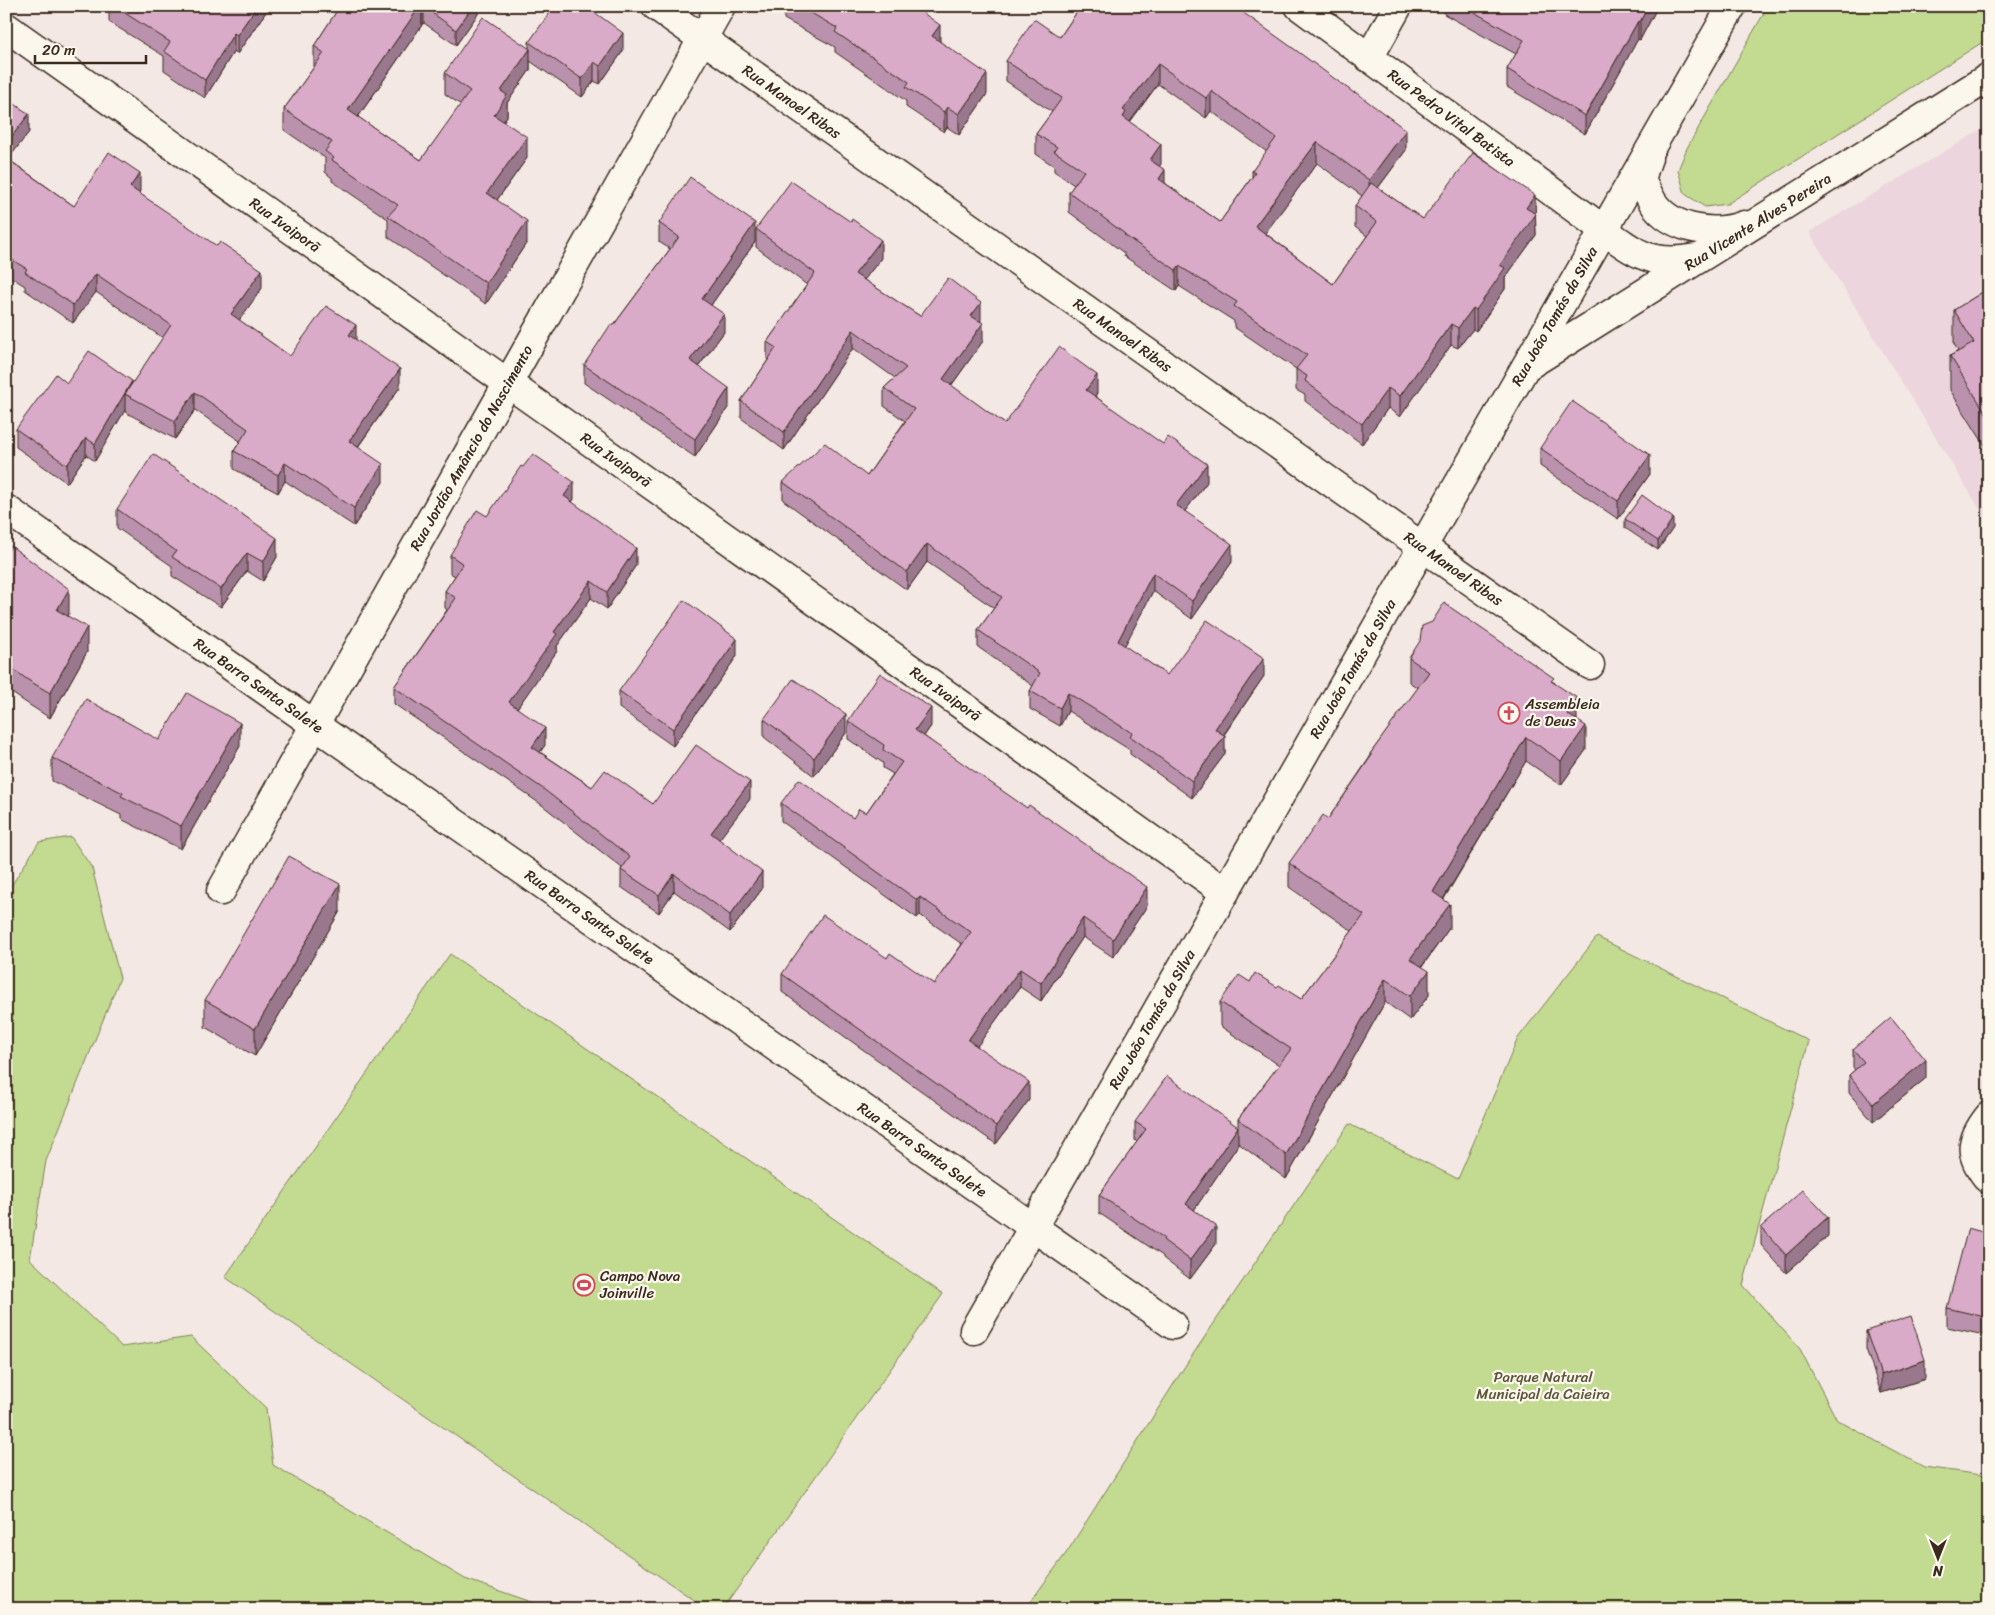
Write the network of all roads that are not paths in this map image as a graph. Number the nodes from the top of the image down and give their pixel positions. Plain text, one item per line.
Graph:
1 (656, 6) edge
2 (721, 6) edge
3 (1299, 6) edge
4 (1398, 6) edge
5 (1732, 6) edge
6 (6, 27) edge
7 (702, 39) junction
8 (1369, 58) junction
9 (1989, 77) edge
10 (1650, 149) junction
11 (1765, 217) junction
12 (1604, 230) junction
13 (1700, 258) junction
14 (1526, 367) junction
15 (508, 383) junction
16 (6, 509) edge
17 (1422, 547) junction
18 (1590, 665) dead end
19 (315, 725) junction
20 (221, 891) dead end
21 (1226, 892) junction
22 (1989, 1116) edge
23 (1989, 1180) edge
24 (1033, 1227) junction
25 (1173, 1325) dead end
26 (974, 1330) dead end

1 - 7 street, Rua Manoel Ribas
2 - 7 street, Rua Jordão Amâncio do Nascimento
3 - 8 street, Rua Pedro Vital Batista
4 - 8 street
5 - 10 street, Rua João Tomás da Silva
6 - 15 street, Rua Ivaiporã
7 - 15 street, Rua Jordão Amâncio do Nascimento
7 - 17 street, Rua Manoel Ribas
8 - 12 street, Rua Pedro Vital Batista
9 - 11 street, Rua Vicente Alves Pereira
10 - 11 street
10 - 12 street, Rua João Tomás da Silva
11 - 13 street, Rua Vicente Alves Pereira
12 - 13 street, Rua Pedro Vital Batista
12 - 14 street, Rua João Tomás da Silva
13 - 14 street, Rua Vicente Alves Pereira
14 - 17 street, Rua João Tomás da Silva
15 - 19 street, Rua Jordão Amâncio do Nascimento
15 - 21 street, Rua Ivaiporã
16 - 19 street, Rua Barra Santa Salete
17 - 18 street, Rua Manoel Ribas
17 - 21 street, Rua João Tomás da Silva
19 - 20 street, Rua Jordão Amâncio do Nascimento
19 - 24 street, Rua Barra Santa Salete
21 - 24 street, Rua João Tomás da Silva
22 - 23 street
24 - 25 street, Rua Barra Santa Salete
24 - 26 street, Rua João Tomás da Silva

